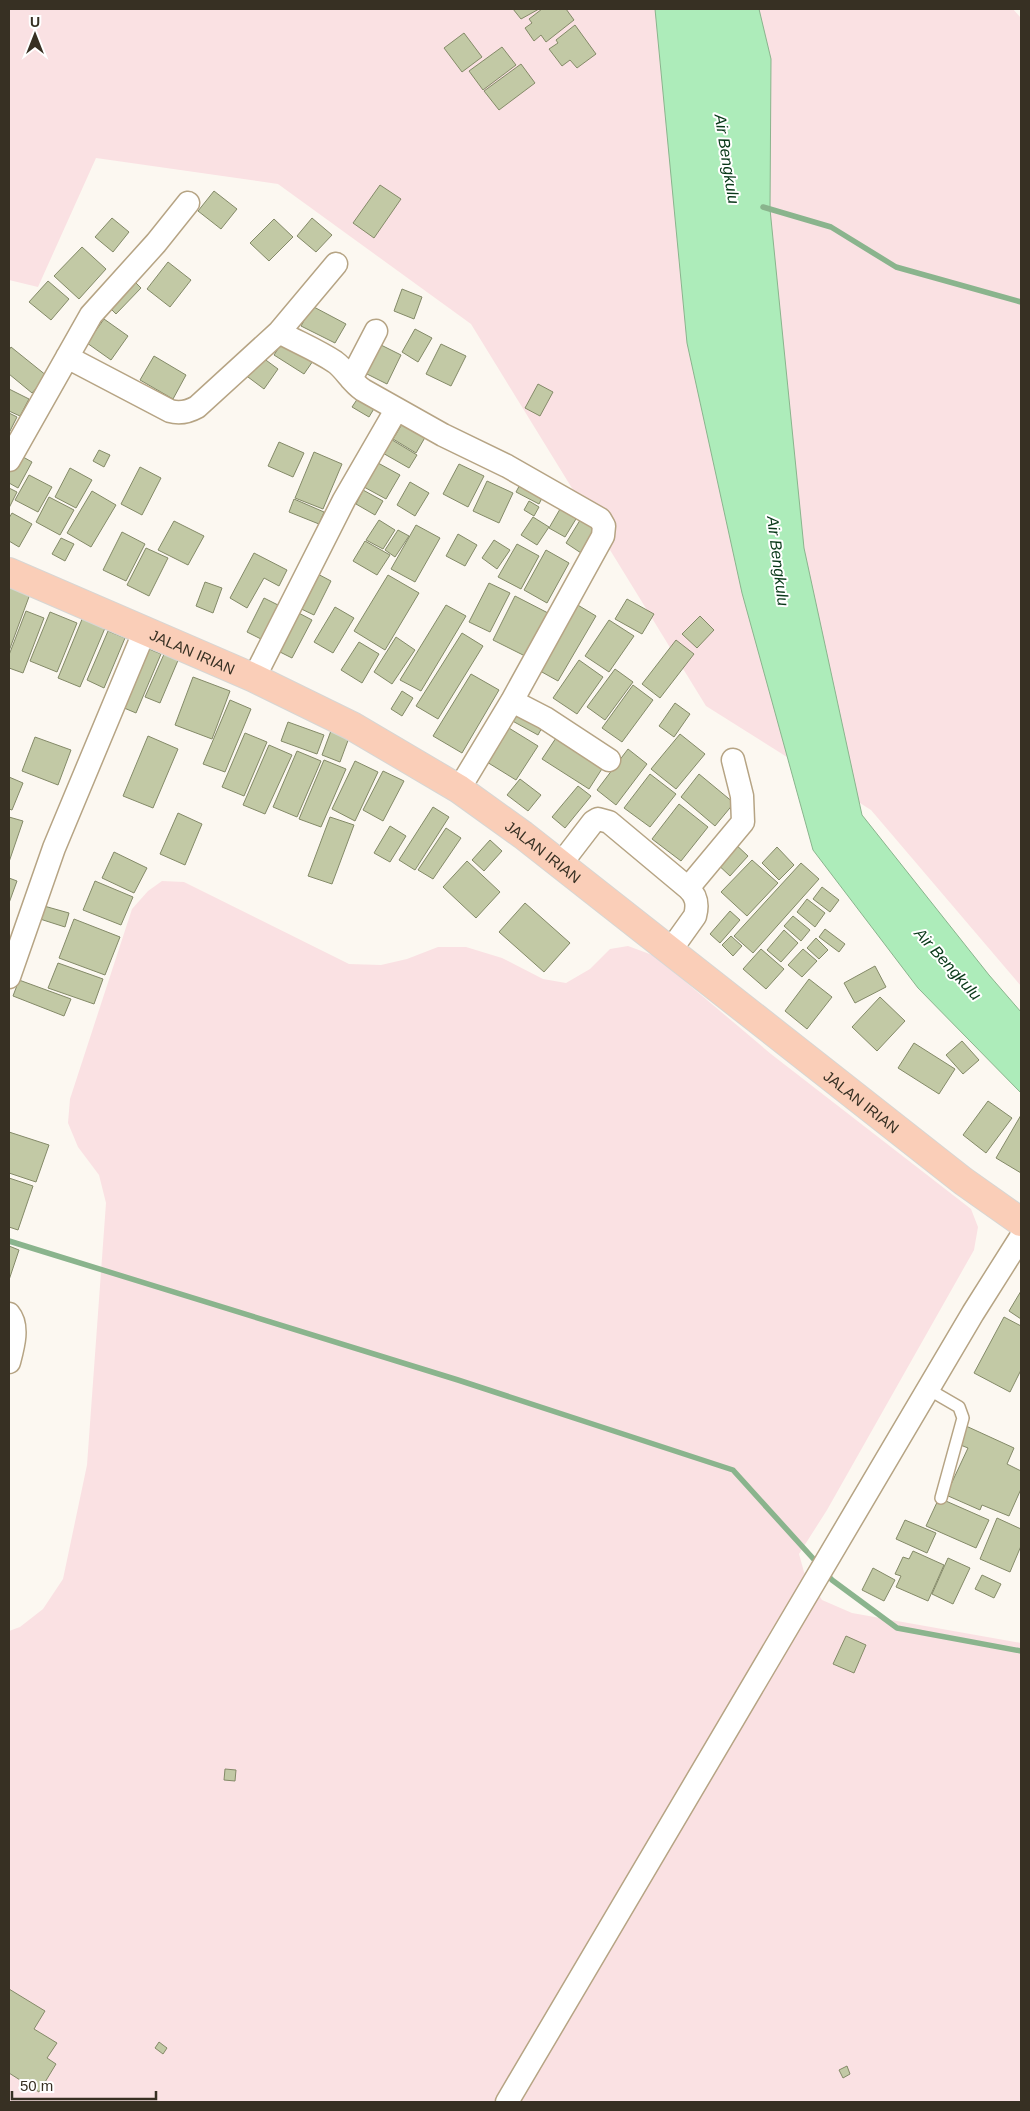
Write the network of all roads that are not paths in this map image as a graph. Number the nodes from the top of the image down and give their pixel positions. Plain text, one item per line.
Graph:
1 (188, 203) dead end
2 (336, 264) dead end
3 (376, 331) dead end
4 (279, 332) junction
5 (67, 357) junction
6 (351, 379) junction
7 (396, 410) junction
8 (9, 460) edge
9 (9, 572) edge
10 (145, 630) junction
11 (254, 678) junction
12 (512, 701) junction
13 (609, 760) dead end
14 (733, 760) dead end
15 (459, 789) junction
16 (560, 865) junction
17 (688, 888) junction
18 (670, 951) junction
19 (9, 977) edge
20 (1021, 1222) edge
21 (1021, 1237) edge
22 (9, 1314) edge
23 (9, 1362) edge
24 (928, 1389) junction
25 (941, 1498) dead end
26 (507, 2102) edge

1 - 5 street
2 - 4 street
3 - 6 street
4 - 5 street
4 - 6 street
5 - 8 street
6 - 7 street
7 - 11 street
7 - 12 street
9 - 10 main road, JALAN IRIAN
10 - 11 main road, JALAN IRIAN
10 - 19 street
11 - 15 main road, JALAN IRIAN
12 - 13 street
12 - 15 street
14 - 17 street
15 - 16 main road, JALAN IRIAN
16 - 17 street
16 - 18 main road, JALAN IRIAN
17 - 18 street
18 - 20 main road, JALAN IRIAN
21 - 24 street
22 - 23 street
24 - 25 lane
24 - 26 street

